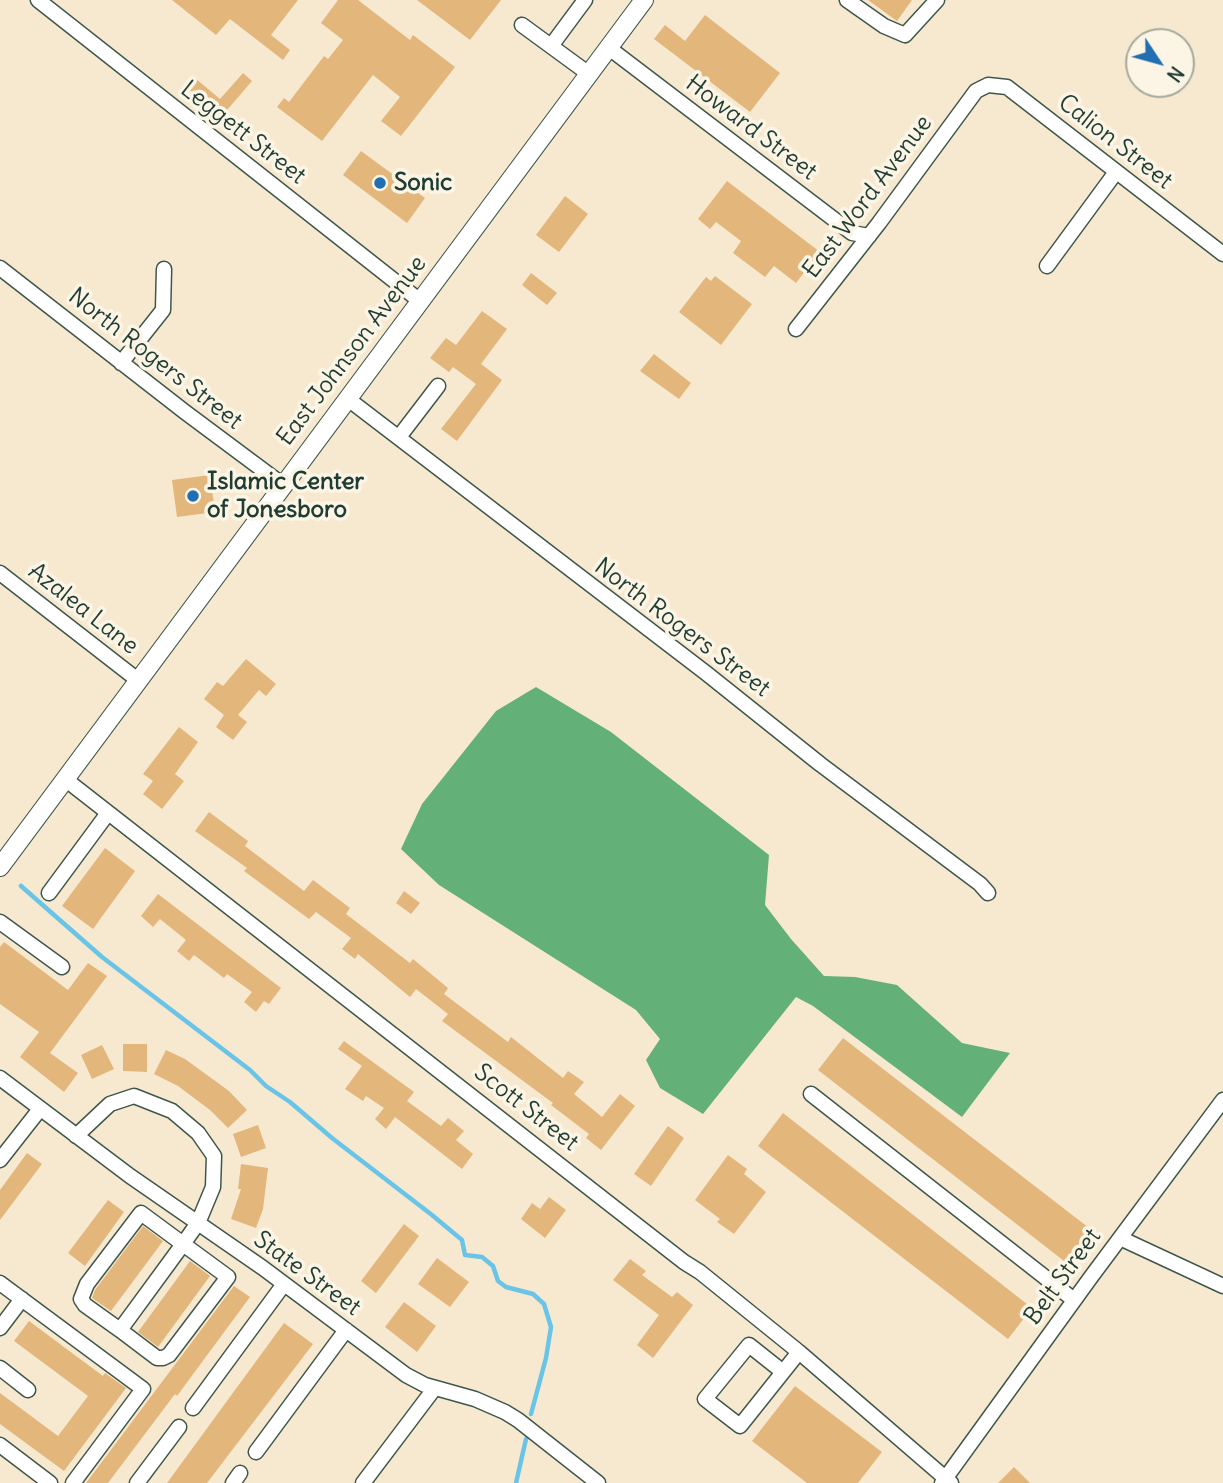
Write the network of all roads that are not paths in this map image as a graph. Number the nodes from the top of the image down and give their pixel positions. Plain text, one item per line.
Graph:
1 (38, 0) edge
2 (585, 0) edge
3 (644, 0) edge
4 (847, 0) edge
5 (937, 0) edge
6 (522, 25) dead end
7 (551, 46) junction
8 (609, 48) junction
9 (589, 75) junction
10 (975, 92) joint
11 (1116, 172) junction
12 (869, 236) junction
13 (1223, 254) edge
14 (1046, 266) dead end
15 (0, 268) edge
16 (164, 270) dead end
17 (420, 301) junction
18 (796, 329) dead end
19 (121, 363) junction
20 (438, 386) dead end
21 (348, 400) junction
22 (399, 437) junction
23 (283, 485) junction
24 (0, 573) edge
25 (139, 681) junction
26 (65, 779) junction
27 (108, 813) junction
28 (0, 867) edge
29 (49, 893) dead end
30 (988, 893) dead end
31 (0, 922) edge
32 (62, 967) dead end
33 (0, 1078) edge
34 (811, 1094) dead end
35 (1223, 1100) edge
36 (40, 1109) junction
37 (76, 1136) junction
38 (0, 1160) edge
39 (198, 1223) junction
40 (1120, 1238) junction
41 (183, 1244) junction
42 (0, 1283) edge
43 (284, 1284) junction
44 (1223, 1286) edge
45 (22, 1299) junction
46 (1074, 1300) junction
47 (0, 1328) edge
48 (120, 1330) junction
49 (346, 1331) junction
50 (799, 1352) junction
51 (0, 1368) edge
52 (783, 1372) junction
53 (434, 1388) junction
54 (29, 1390) dead end
55 (193, 1408) dead end
56 (179, 1427) dead end
57 (0, 1446) edge
58 (256, 1452) dead end
59 (947, 1481) edge
60 (50, 1483) edge
61 (72, 1483) edge
62 (137, 1483) edge
63 (363, 1483) edge
64 (598, 1483) edge

1 - 17 street, Leggett Street
2 - 7 street
3 - 8 main road, East Johnson Avenue
4 - 5 street
6 - 7 street
7 - 9 street
8 - 9 main road, East Johnson Avenue
8 - 12 street, Howard Street
9 - 17 main road, East Johnson Avenue
10 - 11 street, Calion Street
10 - 12 street, East Word Avenue
11 - 13 street, Calion Street
11 - 14 street
12 - 18 street, East Word Avenue
15 - 19 street, North Rogers Street
16 - 19 street
17 - 21 main road, East Johnson Avenue
19 - 23 street, North Rogers Street
20 - 22 street
21 - 22 street, North Rogers Street
21 - 23 main road, East Johnson Avenue
22 - 30 street, North Rogers Street
23 - 25 main road, East Johnson Avenue
24 - 25 street, Azalea Lane
25 - 26 main road, East Johnson Avenue
26 - 27 street, Scott Street
26 - 28 main road, East Johnson Avenue
27 - 29 street
27 - 50 street, Scott Street
31 - 32 street
33 - 36 street, State Street
34 - 46 street
35 - 40 street, Belt Street
36 - 37 street, State Street
36 - 38 street
37 - 39 street, State Street
37 - 39 street
39 - 41 street
39 - 43 street, State Street
40 - 44 street
40 - 46 street, Belt Street
41 - 48 street
41 - 48 street
41 - 48 street
42 - 45 street
43 - 49 street, State Street
43 - 55 street
45 - 47 street
45 - 61 street
46 - 59 street, Belt Street
49 - 53 street, State Street
49 - 58 street
50 - 52 street
50 - 59 street, Scott Street
51 - 54 street
52 - 52 street
53 - 63 street
53 - 64 street, State Street
56 - 62 street
57 - 60 street

